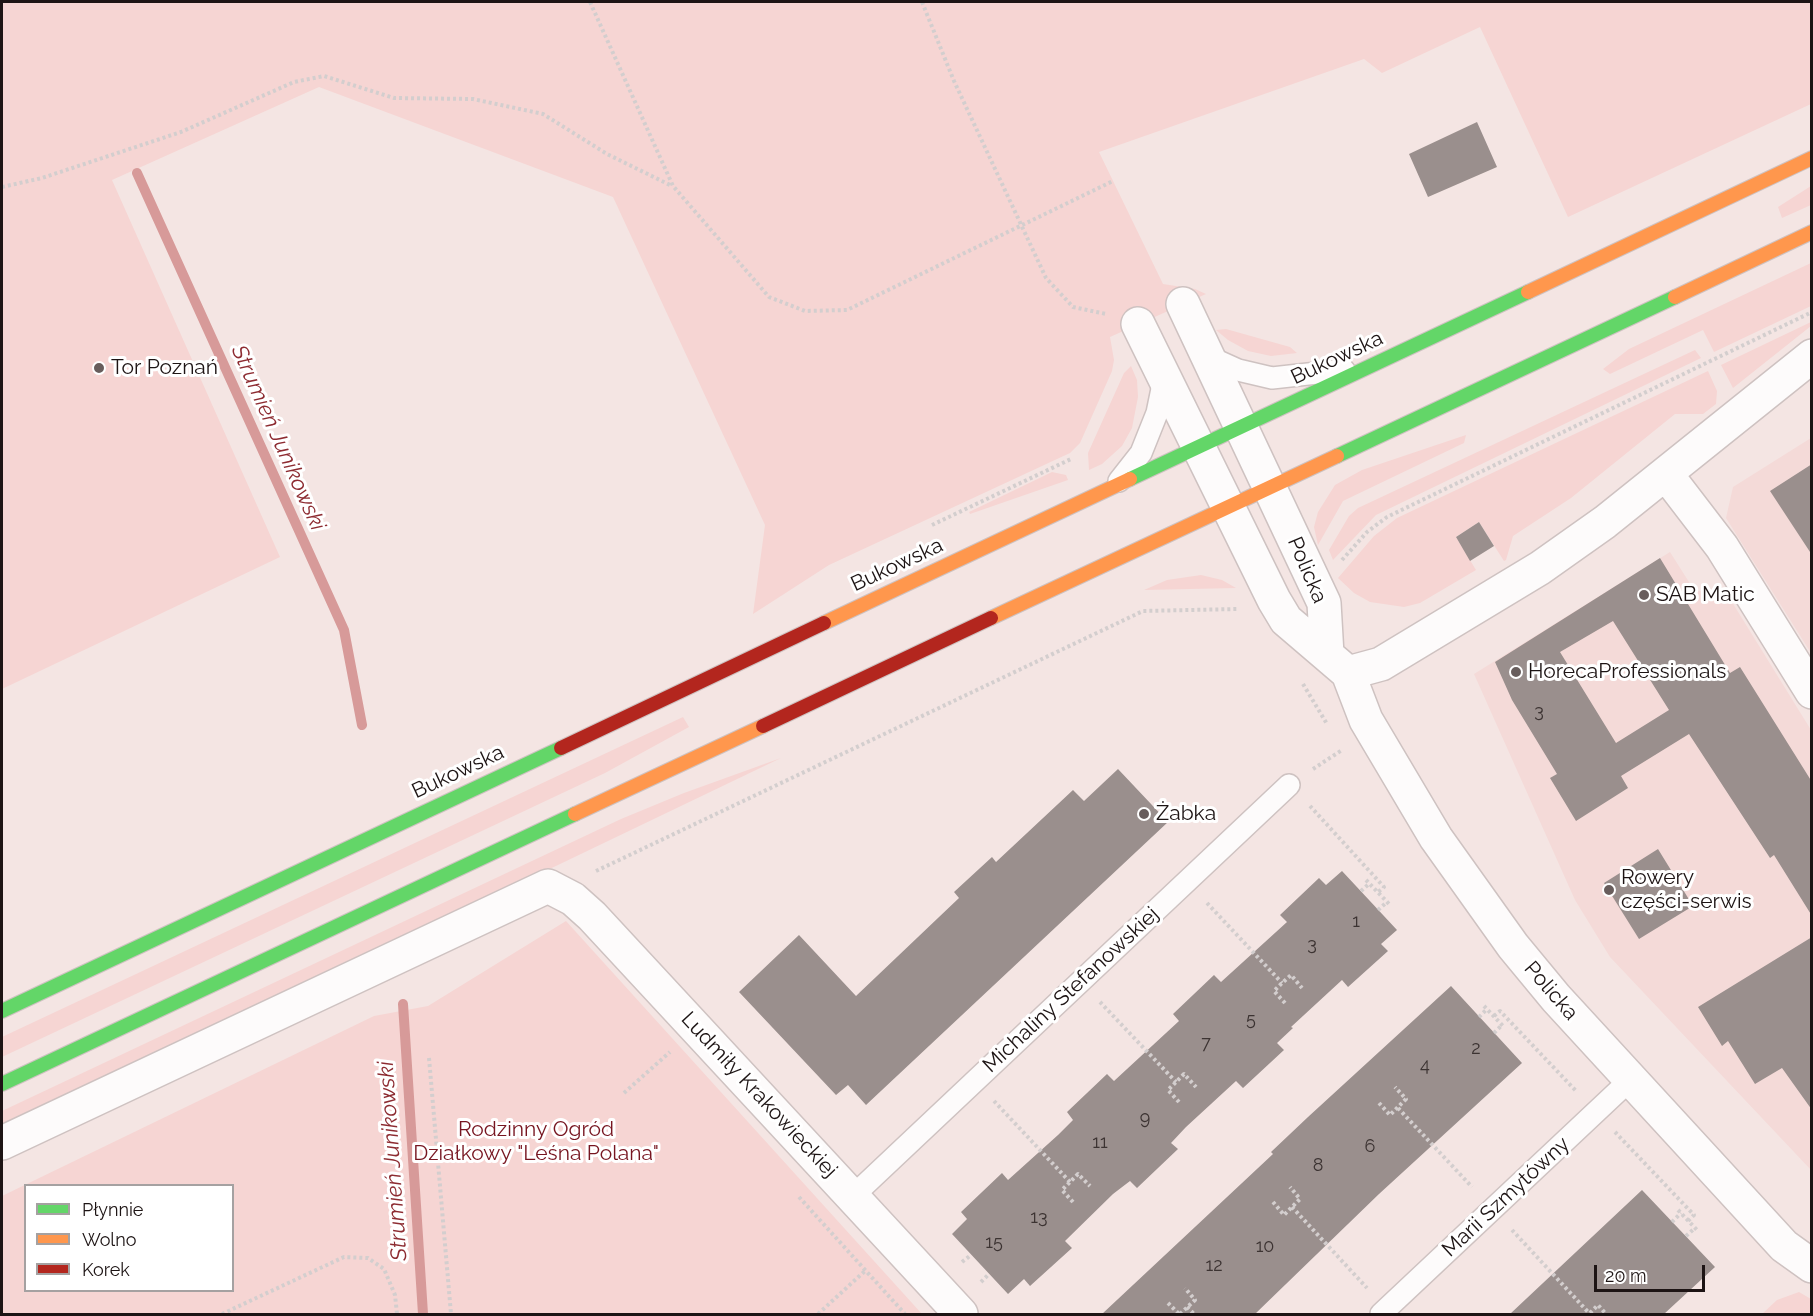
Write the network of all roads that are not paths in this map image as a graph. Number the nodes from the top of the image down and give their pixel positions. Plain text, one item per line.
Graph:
1 (1812, 158) edge
2 (1812, 232) edge
3 (1183, 304) dead end
4 (1138, 324) road end
5 (1207, 356) junction
6 (1812, 356) edge
7 (1365, 368) junction
8 (1164, 379) junction
9 (1240, 426) junction
10 (1197, 447) junction
11 (1666, 474) junction
12 (1115, 485) junction
13 (1269, 487) junction
14 (1227, 507) junction
15 (1337, 664) junction
16 (1812, 692) edge
17 (1289, 785) road end
18 (2, 1011) edge
19 (1630, 1079) junction
20 (2, 1084) edge
21 (2, 1143) edge
22 (854, 1196) junction
23 (1812, 1266) edge
24 (1384, 1312) edge
25 (961, 1314) edge

1 - 7 main road, Bukowska
2 - 13 main road
3 - 5 street, Policka
4 - 8 street, Policka
5 - 7 lane
5 - 9 street, Policka
6 - 11 street
7 - 9 main road, Bukowska
8 - 10 street, Policka
8 - 12 lane
9 - 10 main road, Bukowska
9 - 13 street, Policka
10 - 12 main road, Bukowska
10 - 14 street, Policka
11 - 15 street
11 - 16 street
12 - 18 main road, Bukowska
13 - 14 main road
13 - 15 street, Policka
14 - 15 street, Policka
14 - 20 main road
15 - 19 street, Policka
17 - 22 lane, Michaliny Stefanowskiej
19 - 23 street, Policka
19 - 24 lane, Marii Szmytówny
21 - 22 street, Ludmiły Krakowieckiej
22 - 25 street, Ludmiły Krakowieckiej

